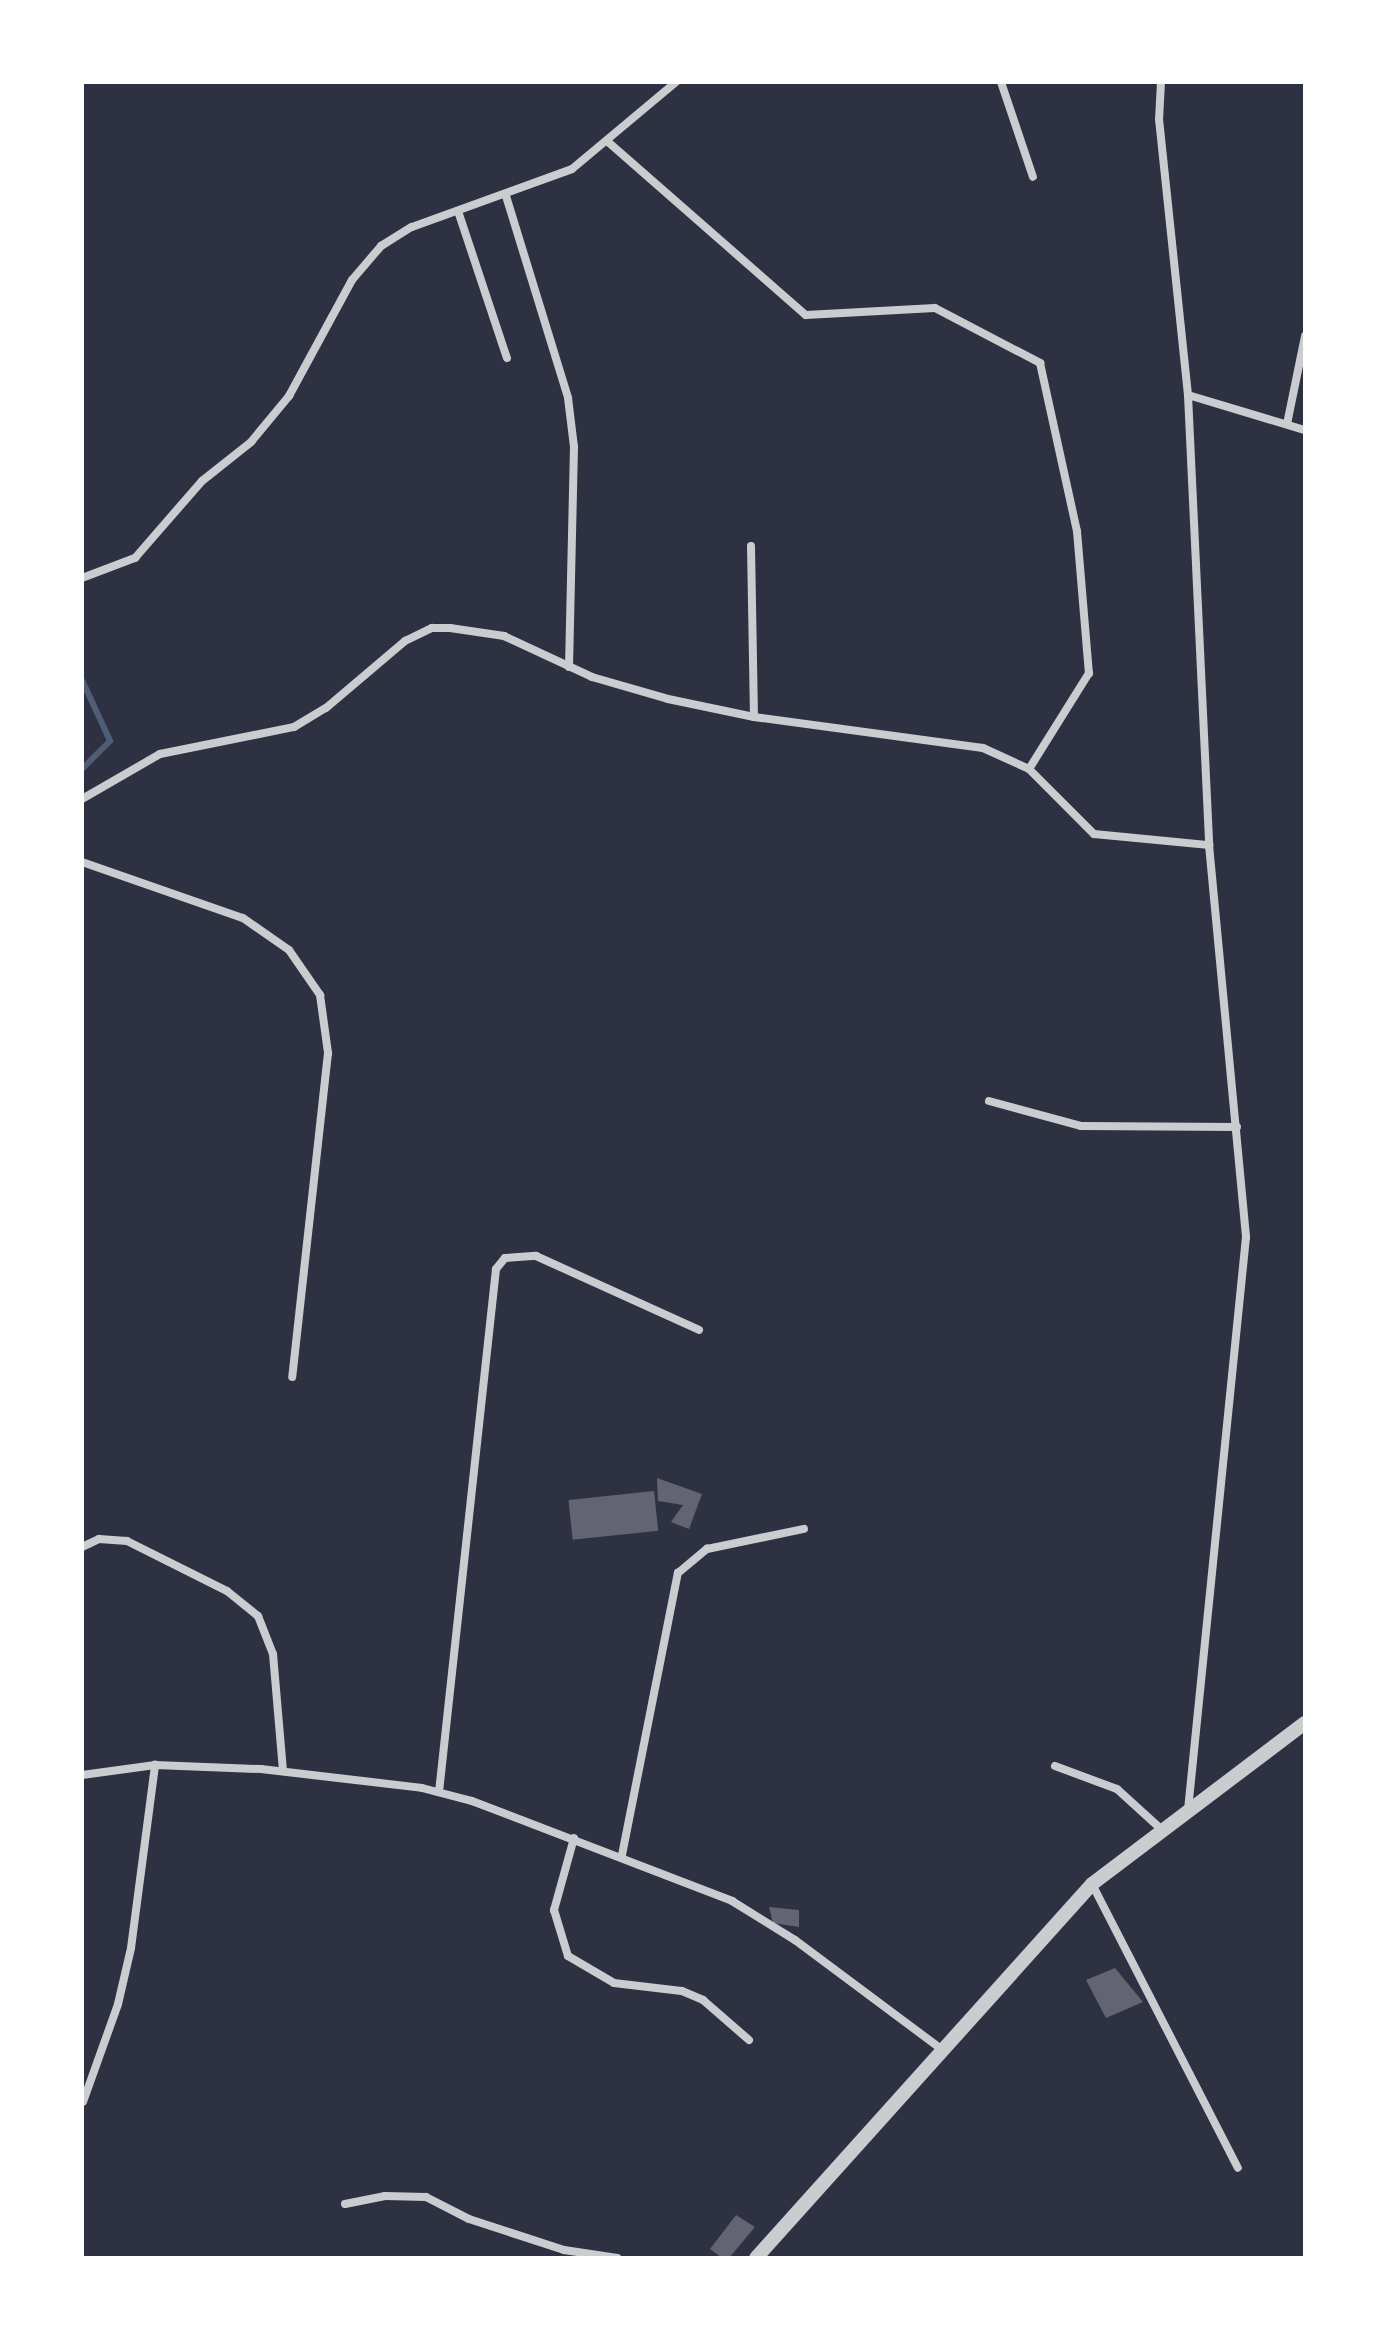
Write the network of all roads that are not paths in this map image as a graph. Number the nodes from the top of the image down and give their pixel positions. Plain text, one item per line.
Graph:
1 (676, 82) edge
2 (1001, 82) edge
3 (1161, 82) edge
4 (607, 141) junction
5 (1033, 177) dead end
6 (506, 196) junction
7 (458, 211) junction
8 (1305, 336) edge
9 (507, 358) dead end
10 (1188, 395) junction
11 (1287, 424) junction
12 (1305, 430) edge
13 (751, 546) dead end
14 (82, 578) edge
15 (569, 667) junction
16 (754, 717) junction
17 (1029, 769) junction
18 (82, 799) edge
19 (1209, 845) junction
20 (82, 862) edge
21 (989, 1101) dead end
22 (1237, 1127) junction
23 (699, 1330) dead end
24 (292, 1377) dead end
25 (804, 1529) dead end
26 (82, 1547) edge
27 (1305, 1723) edge
28 (155, 1765) junction
29 (1055, 1766) dead end
30 (283, 1771) junction
31 (82, 1775) edge
32 (439, 1792) junction
33 (1188, 1810) junction
34 (1162, 1830) junction
35 (574, 1838) junction
36 (622, 1855) junction
37 (1092, 1884) junction
38 (749, 2040) dead end
39 (941, 2049) junction
40 (83, 2102) edge
41 (1238, 2168) dead end
42 (345, 2204) dead end
43 (617, 2258) edge
44 (756, 2258) edge

1 - 4 street
2 - 5 street
3 - 10 street
4 - 6 street
4 - 17 street
6 - 7 street
6 - 15 street
7 - 9 street
7 - 14 street
8 - 11 street
10 - 11 street
10 - 19 street
11 - 12 street
13 - 16 street
15 - 16 street
15 - 18 street
16 - 17 street
17 - 19 street
19 - 22 street
20 - 24 street
21 - 22 street
22 - 33 street
23 - 32 street
25 - 36 street
26 - 30 street
27 - 33 street
28 - 30 street
28 - 31 street
28 - 40 street
29 - 34 street
30 - 32 street
32 - 35 street
33 - 34 street
34 - 37 street
35 - 36 street
35 - 38 street
36 - 39 street
37 - 39 street
37 - 41 street
39 - 44 street
42 - 43 street

